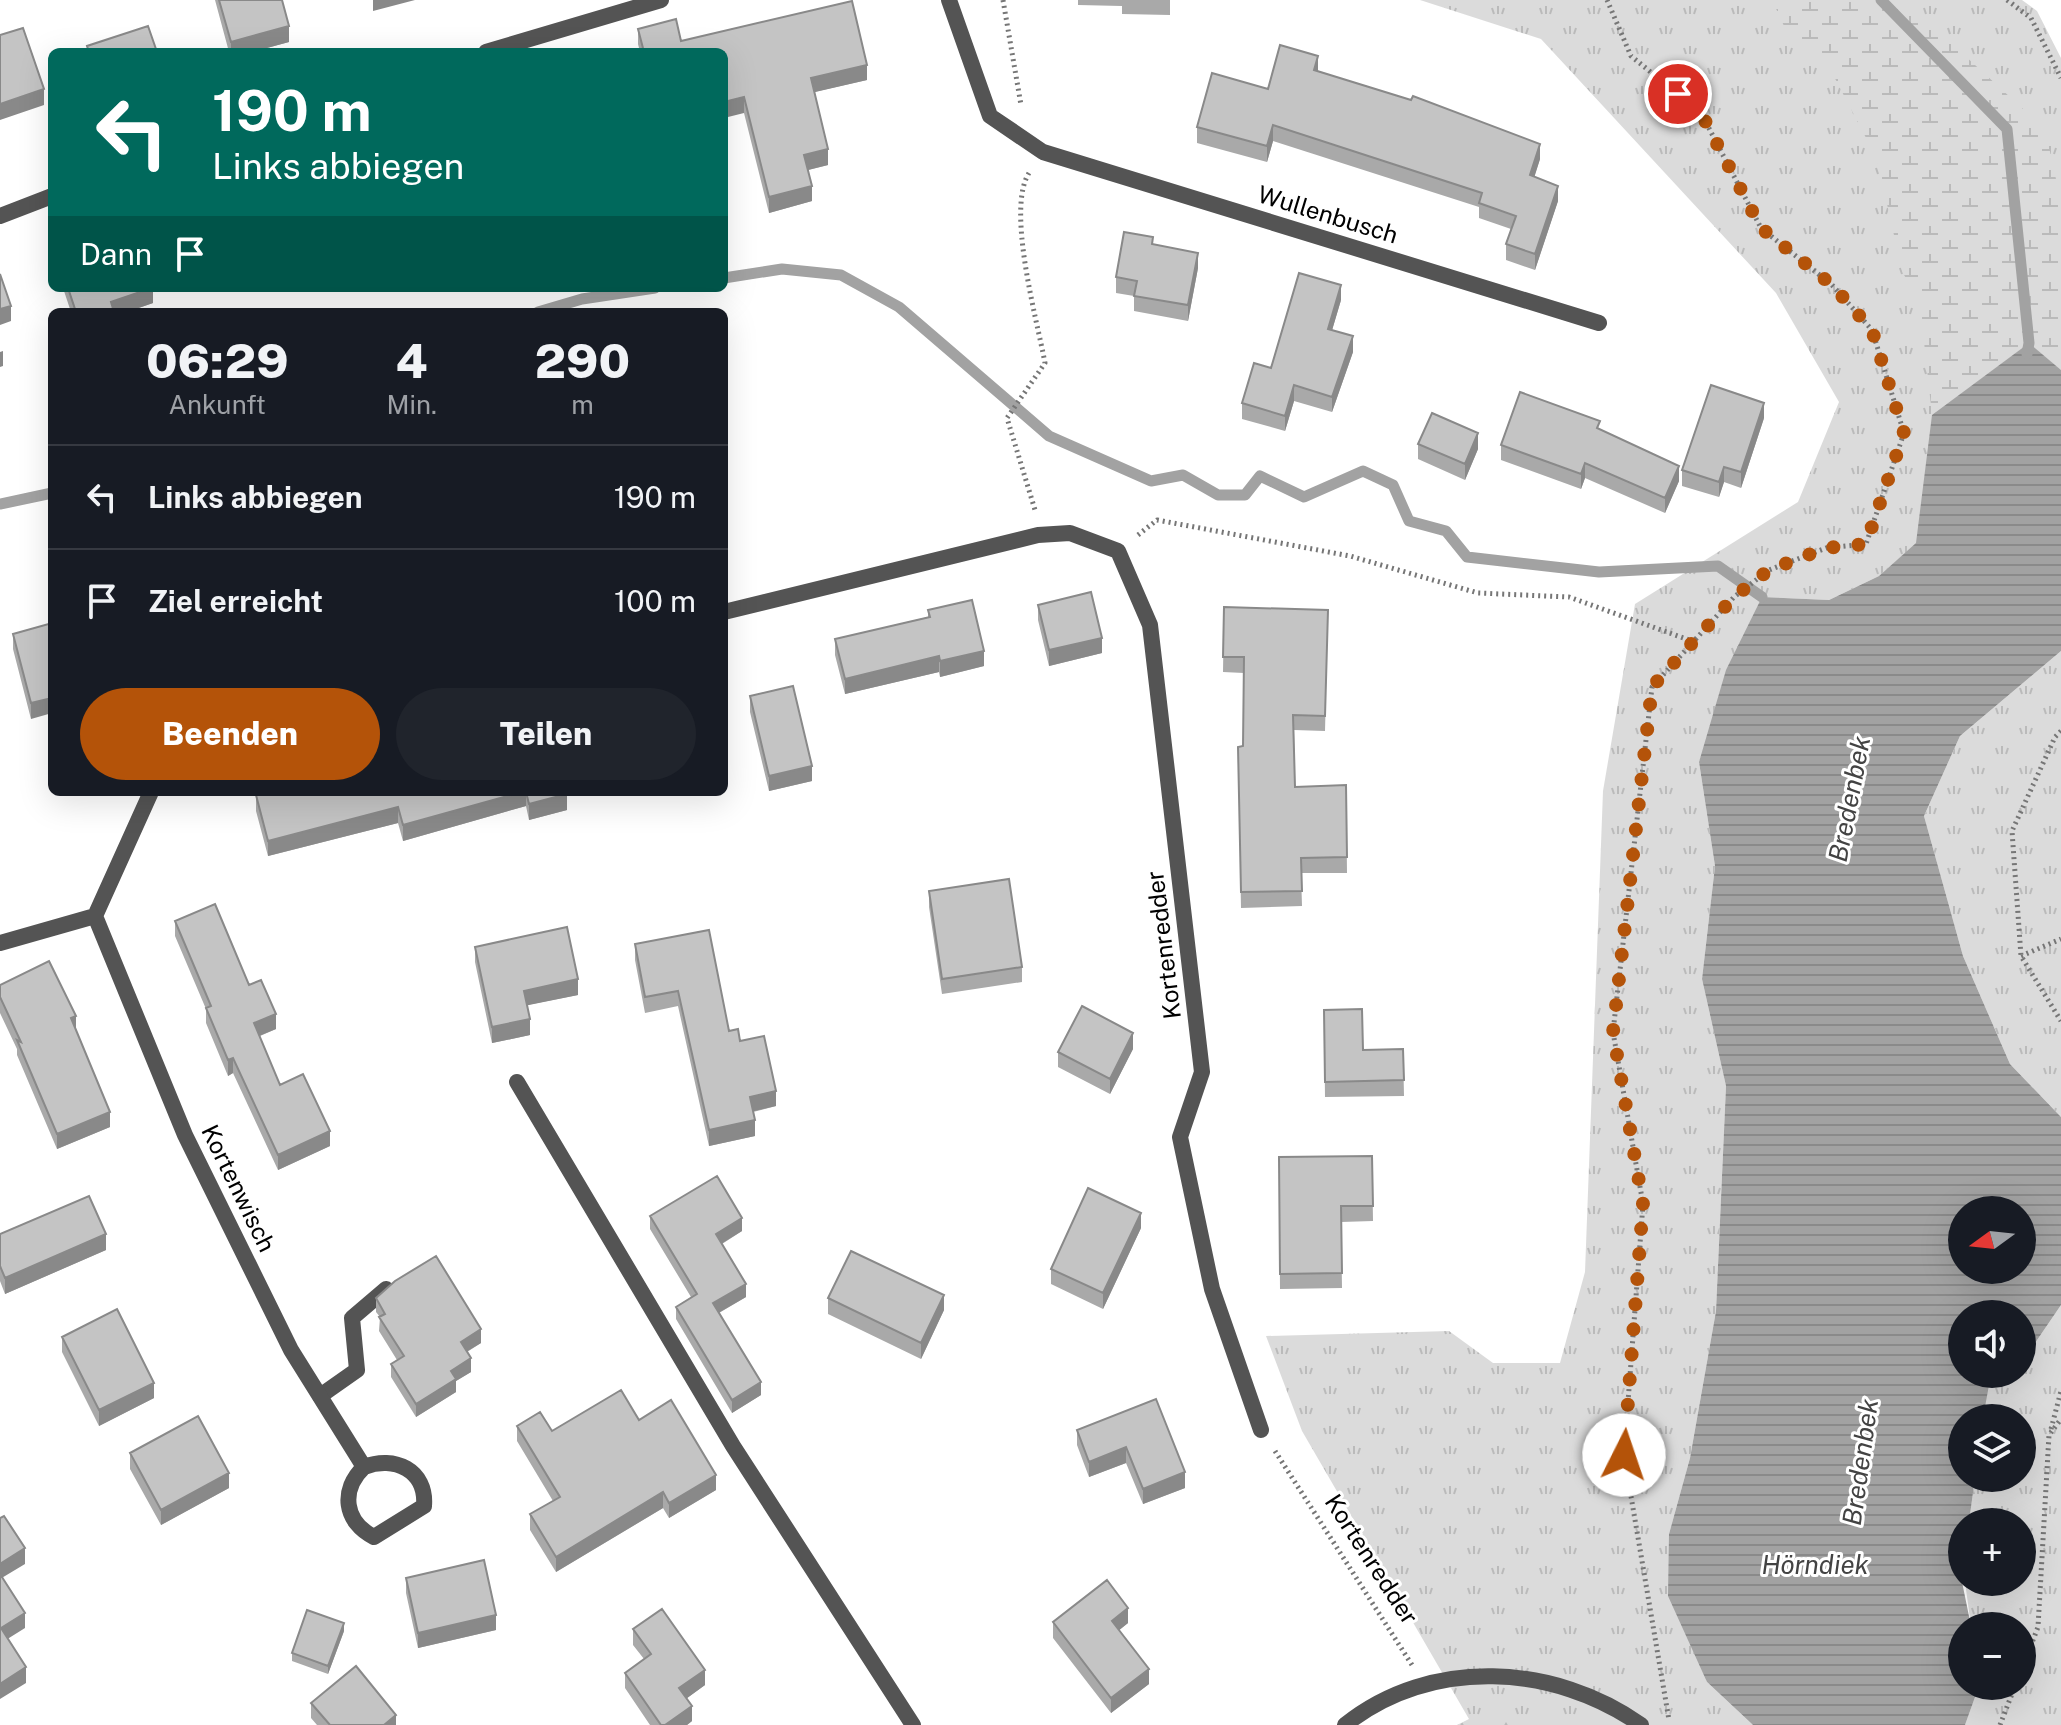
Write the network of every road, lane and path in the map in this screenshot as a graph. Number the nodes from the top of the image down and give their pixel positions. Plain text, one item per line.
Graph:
1 (661, 0) edge
2 (949, 0) edge
3 (1003, 0) edge
4 (1607, 0) edge
5 (2007, 0) edge
6 (499, 48) edge
7 (2061, 78) edge
8 (1024, 139) junction
9 (1043, 152) junction
10 (48, 198) edge
11 (0, 216) edge
12 (1599, 323) dead end
13 (1038, 535) junction
14 (1118, 551) junction
15 (728, 611) edge
16 (1692, 641) junction
17 (2061, 731) edge
18 (149, 796) edge
19 (95, 916) junction
20 (2061, 939) edge
21 (0, 943) edge
22 (2021, 956) junction
23 (2061, 1021) edge
24 (517, 1082) dead end
25 (386, 1289) edge
26 (2061, 1391) edge
27 (320, 1396) junction
28 (2061, 1419) edge
29 (1261, 1430) joint
30 (2049, 1435) junction
31 (364, 1467) junction
32 (2036, 1632) edge
33 (1425, 1685) junction
34 (2010, 1700) edge
35 (913, 1725) edge
36 (1345, 1725) edge
37 (1641, 1725) edge
38 (1669, 1725) edge
39 (2000, 1725) edge

1 - 6 street
2 - 8 street, Wullenbusch
3 - 8 path
4 - 16 path
5 - 7 path
8 - 9 street, Wullenbusch
9 - 12 street, Wullenbusch
9 - 13 path
10 - 11 street
13 - 14 street
13 - 15 street
14 - 16 path
14 - 29 street, Kortenredder
16 - 38 path
17 - 22 path
18 - 19 street
19 - 21 street
19 - 27 street, Kortenwisch
20 - 22 path
22 - 23 path
24 - 35 street
25 - 27 street
26 - 30 path
27 - 31 street, Kortenwisch
28 - 30 path
29 - 33 path, Kortenredder
30 - 32 path
31 - 31 street
33 - 36 street
33 - 37 street
34 - 39 path

